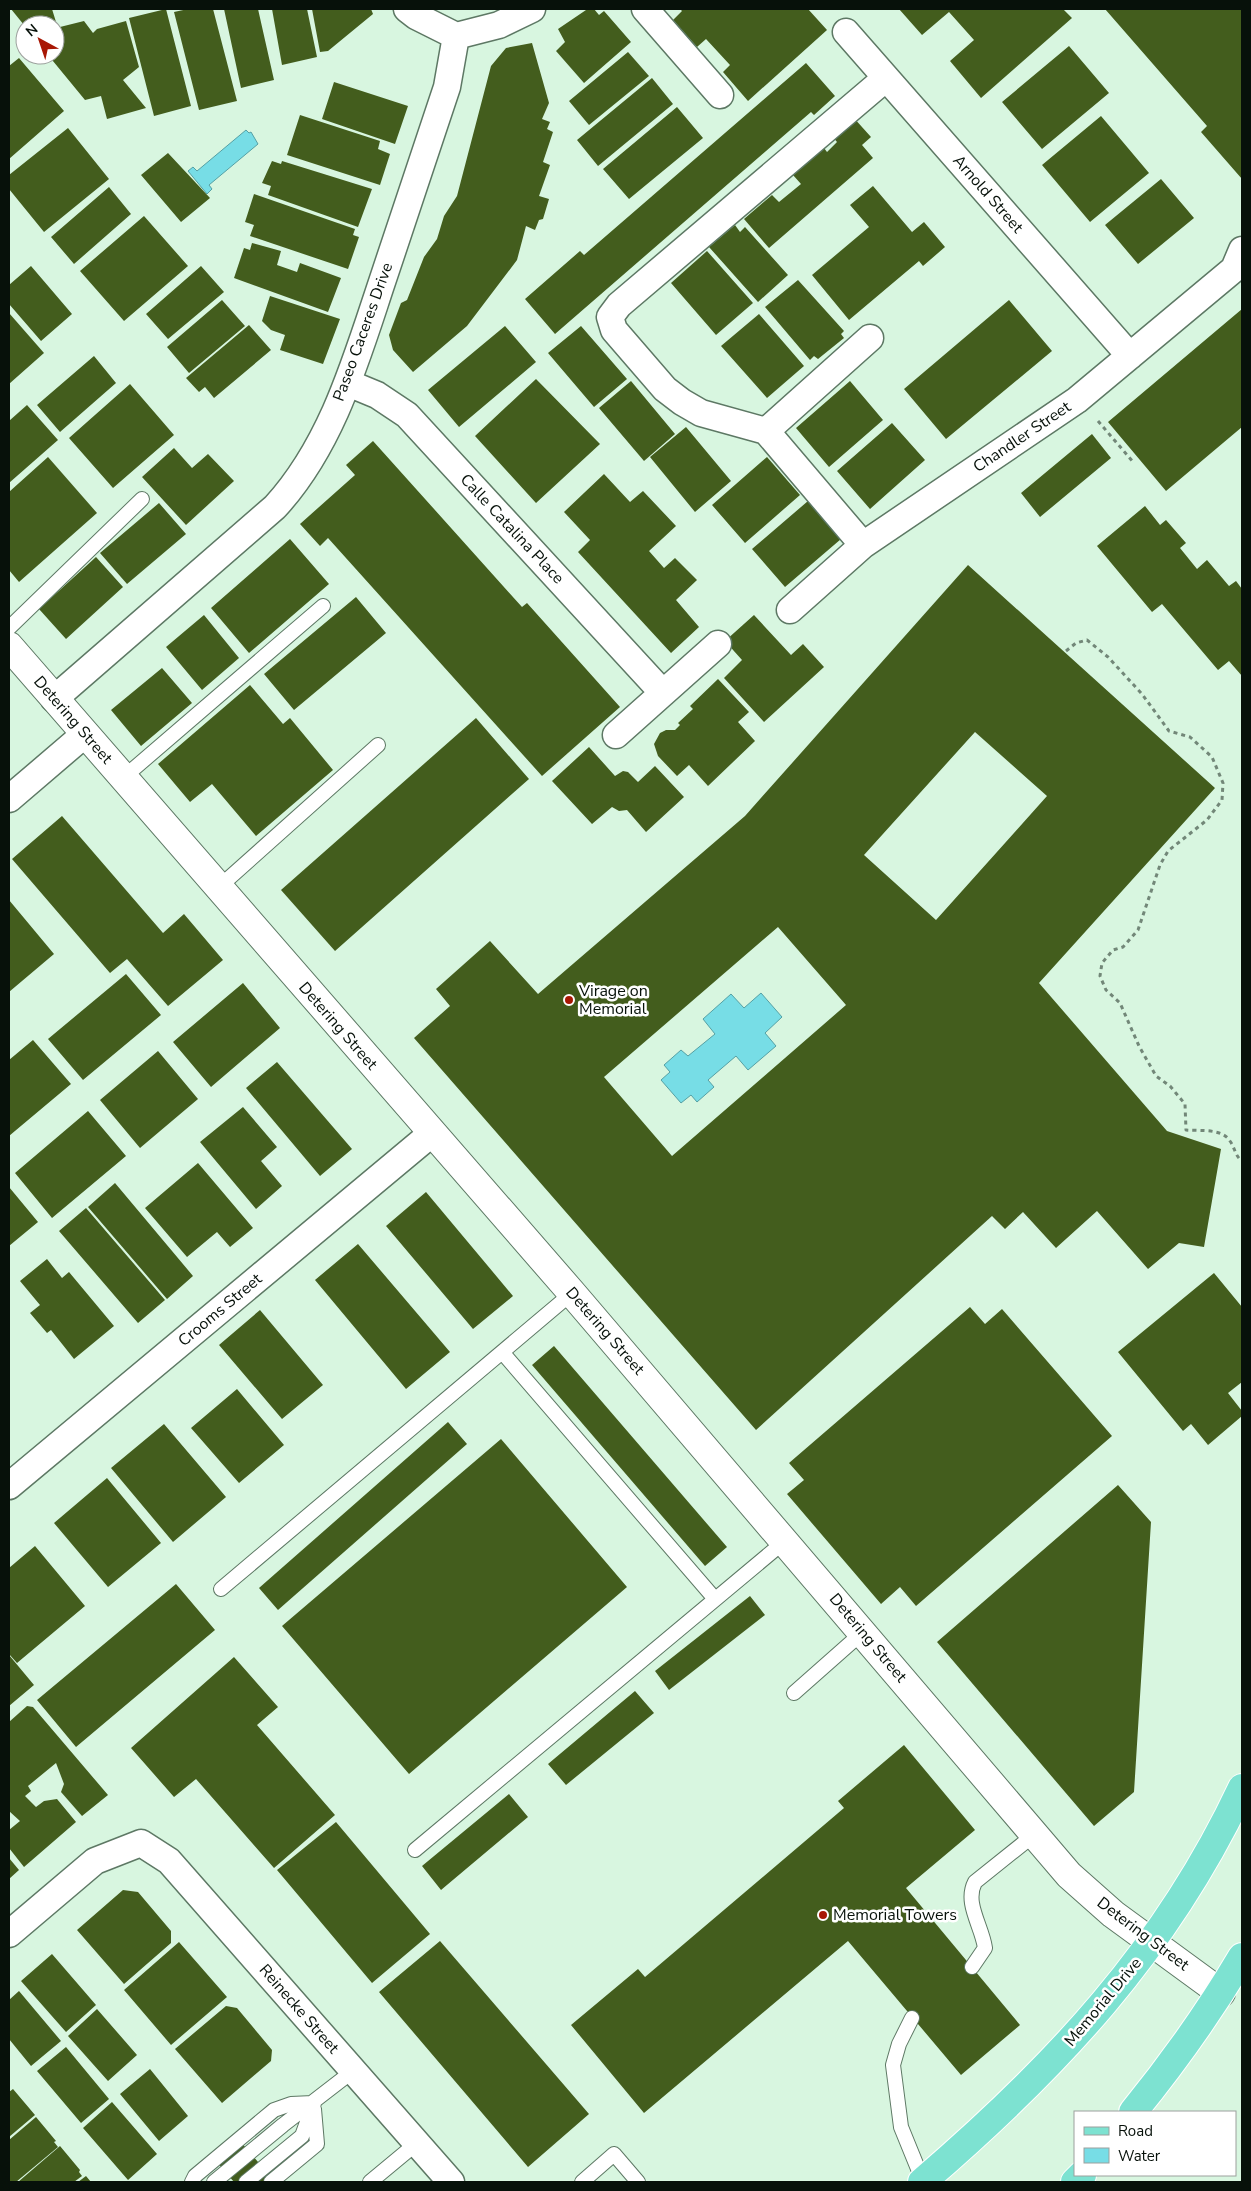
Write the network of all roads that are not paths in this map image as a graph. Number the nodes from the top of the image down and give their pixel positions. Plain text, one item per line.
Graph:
1 (407, 9) edge
2 (532, 9) edge
3 (644, 9) edge
4 (846, 32) dead end
5 (456, 36) junction
6 (886, 78) junction
7 (720, 96) dead end
8 (1242, 250) edge
9 (870, 338) dead end
10 (1130, 356) junction
11 (348, 383) junction
12 (766, 431) junction
13 (142, 499) dead end
14 (863, 545) junction
15 (323, 606) dead end
16 (790, 610) dead end
17 (9, 628) edge
18 (718, 644) dead end
19 (9, 646) edge
20 (663, 693) junction
21 (54, 699) junction
22 (84, 734) junction
23 (616, 736) dead end
24 (378, 745) dead end
25 (123, 778) junction
26 (9, 799) edge
27 (218, 888) junction
28 (432, 1134) junction
29 (572, 1293) junction
30 (502, 1352) junction
31 (9, 1486) edge
32 (785, 1541) junction
33 (221, 1589) dead end
34 (715, 1600) junction
35 (863, 1632) junction
36 (794, 1693) dead end
37 (1242, 1788) edge
38 (1035, 1834) junction
39 (415, 1850) dead end
40 (9, 1934) edge
41 (1152, 1943) junction
42 (1242, 1957) edge
43 (972, 1967) dead end
44 (1221, 1993) junction
45 (912, 2018) dead end
46 (353, 2071) junction
47 (314, 2103) junction
48 (1134, 2111) edge
49 (416, 2143) junction
50 (192, 2182) edge
51 (214, 2182) edge
52 (246, 2182) edge
53 (271, 2182) edge
54 (370, 2182) edge
55 (450, 2182) edge
56 (582, 2182) edge
57 (638, 2182) edge
58 (922, 2182) edge

1 - 5 street
2 - 5 street
3 - 7 street
4 - 6 street, Arnold Street
5 - 11 street, Paseo Caceres Drive
6 - 10 street, Arnold Street
6 - 12 street
8 - 10 street, Chandler Street
9 - 12 street
10 - 14 street, Chandler Street
11 - 20 street, Calle Catalina Place
11 - 21 street, Paseo Caceres Drive
12 - 14 street
13 - 17 lane
14 - 16 street, Chandler Street
15 - 25 lane
18 - 20 street
19 - 21 street, Detering Street
20 - 23 street
21 - 22 street, Detering Street
22 - 25 street, Detering Street
22 - 26 street
24 - 27 lane
25 - 27 street, Detering Street
27 - 28 street, Detering Street
28 - 29 street, Detering Street
28 - 31 street, Crooms Street
29 - 30 lane
29 - 32 street, Detering Street
30 - 33 lane
30 - 34 lane
32 - 34 lane
32 - 35 street, Detering Street
34 - 39 lane
35 - 36 lane
35 - 38 street, Detering Street
37 - 41 main road, Memorial Drive
38 - 41 street, Detering Street
38 - 43 lane
40 - 46 street, Reinecke Street
41 - 44 street, Detering Street
41 - 58 main road, Memorial Drive
42 - 44 main road
44 - 48 main road
45 - 58 lane
46 - 47 lane
46 - 49 street, Reinecke Street
47 - 50 lane
47 - 51 lane
47 - 52 lane
47 - 53 lane
49 - 54 lane
49 - 55 street, Reinecke Street
56 - 57 lane

